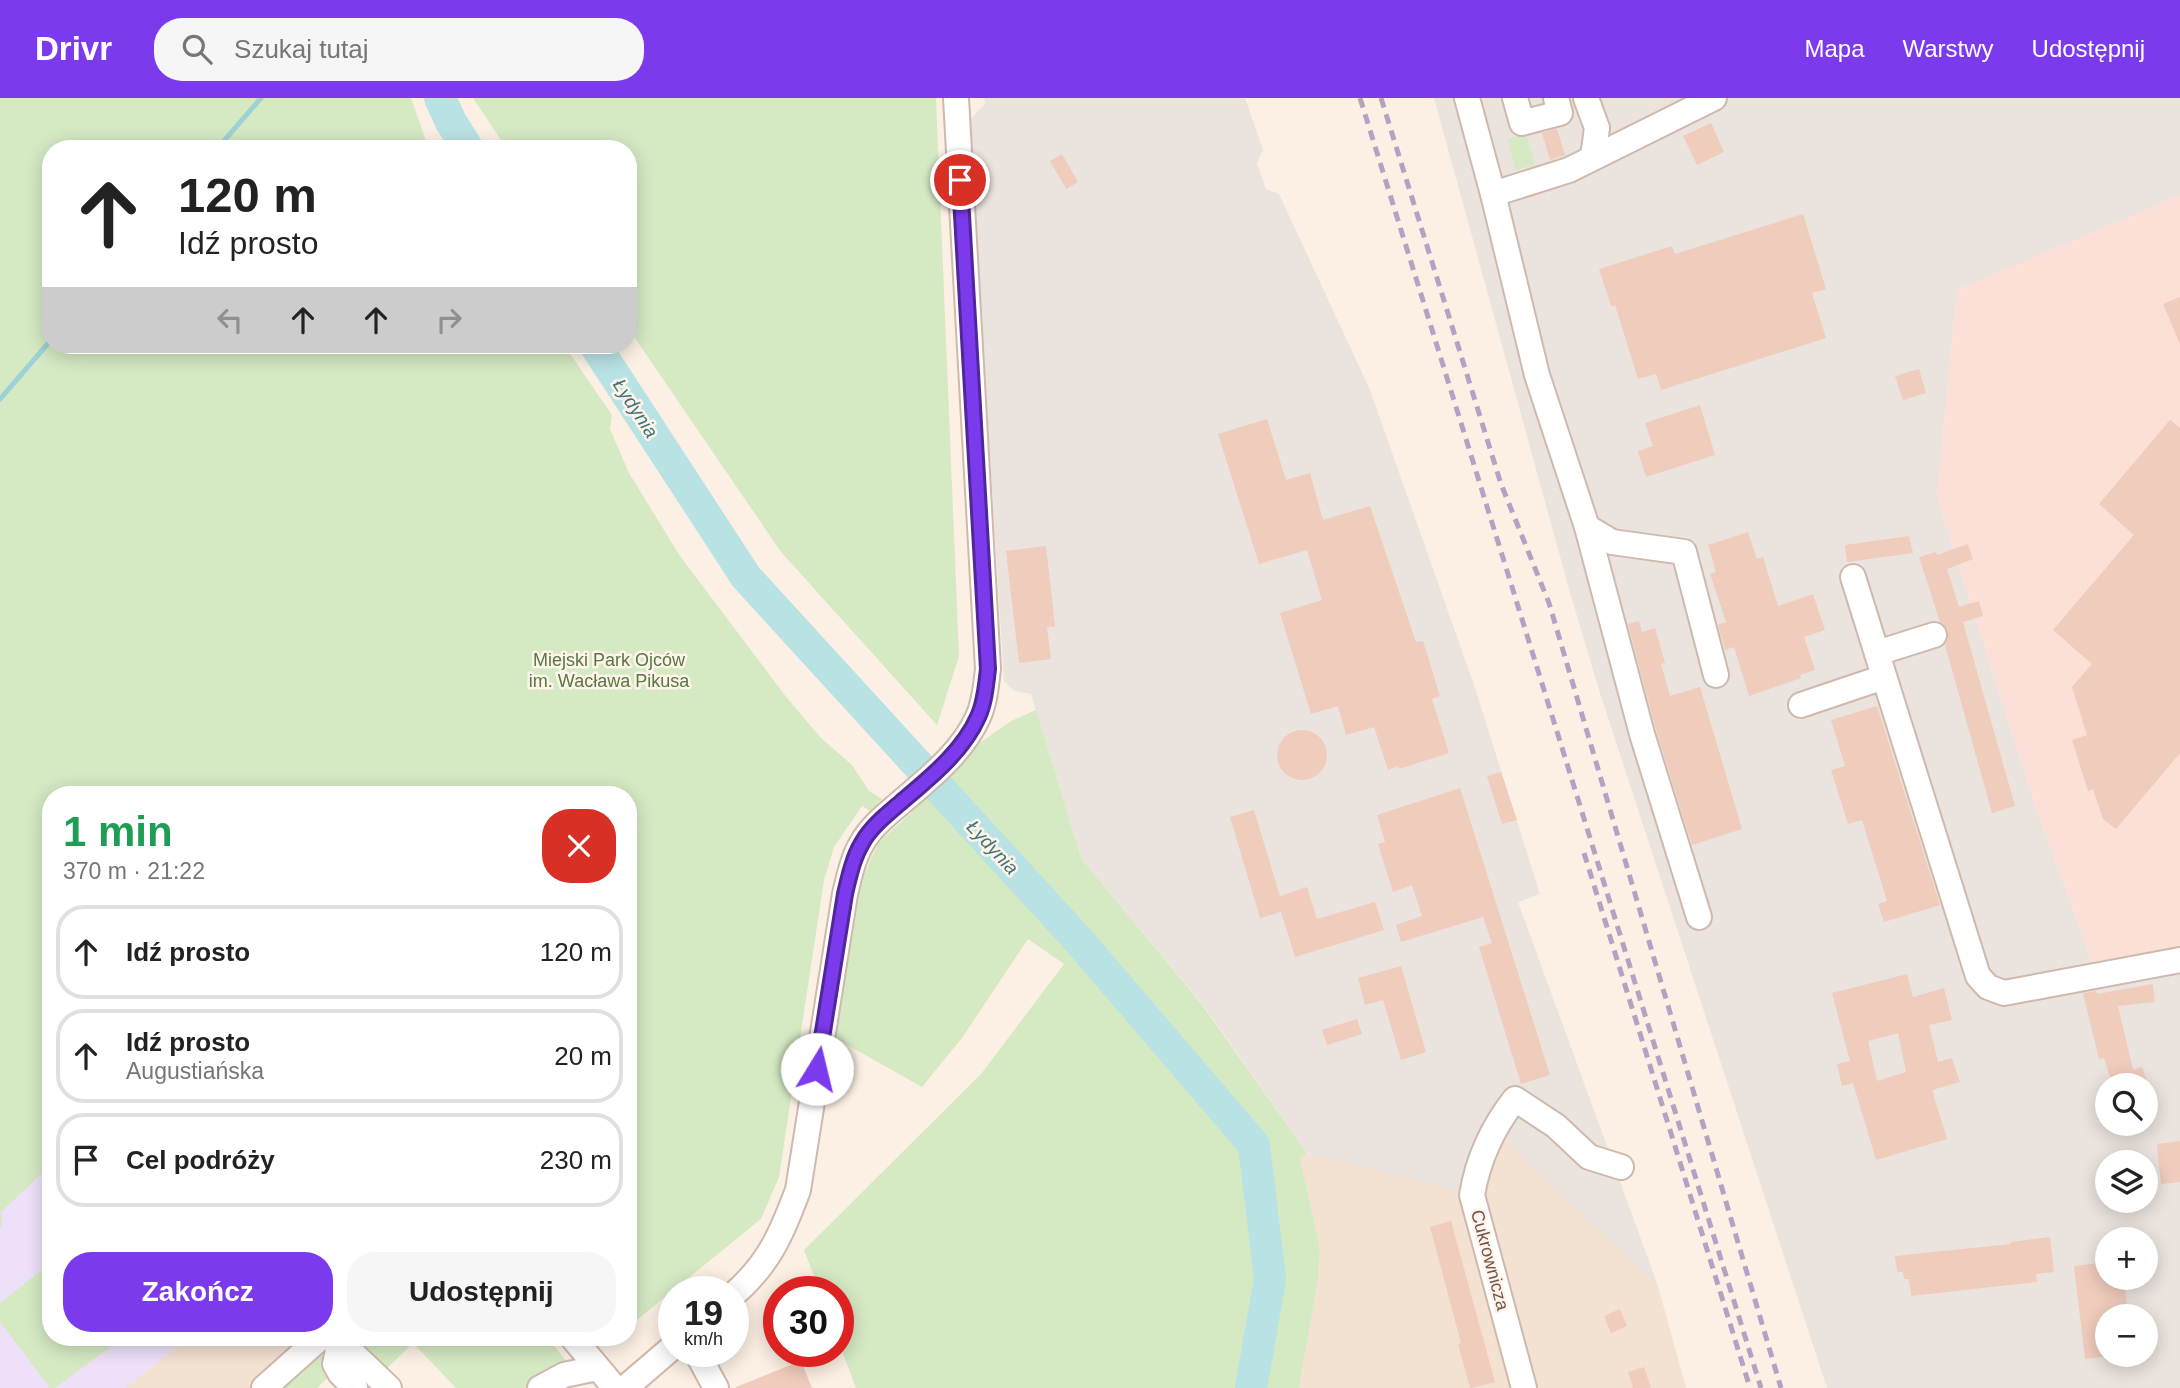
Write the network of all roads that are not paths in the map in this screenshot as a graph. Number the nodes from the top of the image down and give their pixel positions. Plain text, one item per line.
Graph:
1 (956, 98) edge
2 (1467, 98) edge
3 (1515, 98) edge
4 (1556, 98) edge
5 (1586, 98) edge
6 (1714, 98) edge
7 (1593, 157) junction
8 (1493, 194) junction
9 (1587, 527) junction
10 (1853, 577) dead end
11 (1934, 635) dead end
12 (1877, 653) junction
13 (1716, 675) dead end
14 (1884, 677) junction
15 (1801, 705) dead end
16 (1699, 917) dead end
17 (2180, 960) edge
18 (1621, 1167) dead end
19 (749, 1282) edge
20 (321, 1346) edge
21 (335, 1346) edge
22 (338, 1346) edge
23 (580, 1346) edge
24 (658, 1360) edge
25 (597, 1367) junction
26 (705, 1367) edge
27 (628, 1386) edge
28 (264, 1388) edge
29 (355, 1388) edge
30 (389, 1388) edge
31 (540, 1388) edge
32 (716, 1388) edge
33 (1524, 1388) edge

1 - 19 street
2 - 8 street
3 - 4 street
5 - 7 street
6 - 7 street
7 - 8 street
8 - 9 street
9 - 13 street
9 - 16 street
10 - 12 street
11 - 12 street
12 - 14 street
14 - 15 street
14 - 17 street
18 - 33 street, Cukrownicza
20 - 28 street
21 - 29 street
22 - 30 street
23 - 25 street
24 - 27 street
25 - 27 street
25 - 31 street
26 - 32 street

